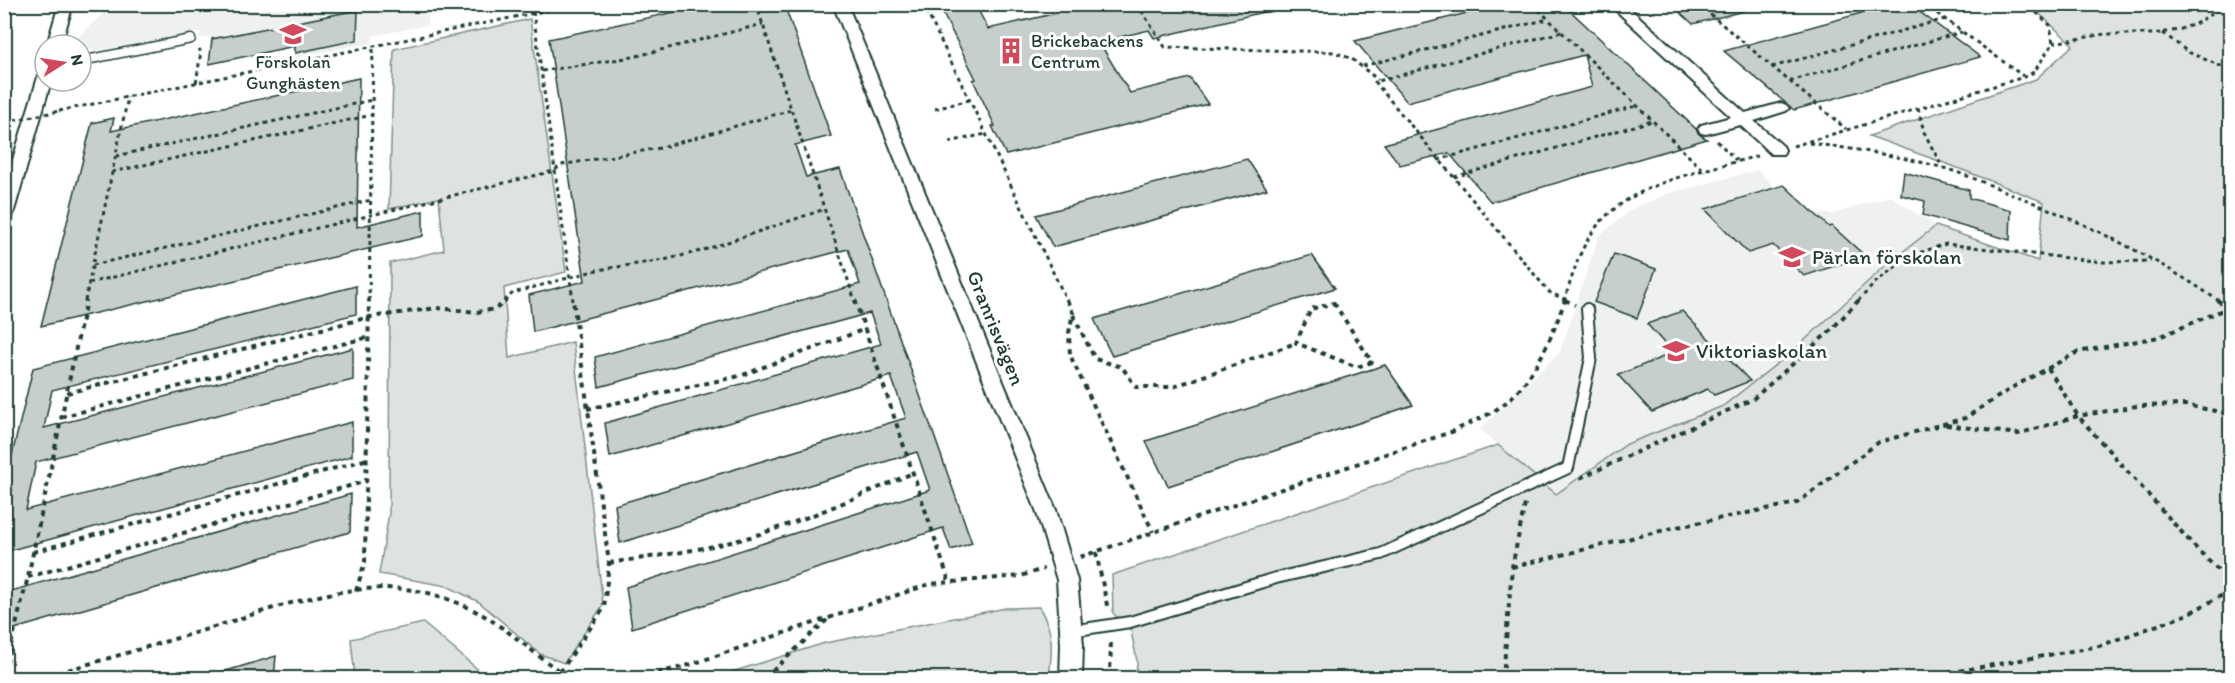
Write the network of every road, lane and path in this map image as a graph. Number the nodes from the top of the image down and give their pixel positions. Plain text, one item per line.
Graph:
1 (66, 4) edge
2 (532, 4) edge
3 (578, 4) edge
4 (756, 4) edge
5 (840, 4) edge
6 (923, 4) edge
7 (1137, 4) edge
8 (1533, 4) edge
9 (1616, 4) edge
10 (1698, 4) edge
11 (1924, 4) edge
12 (2027, 4) edge
13 (2197, 4) edge
14 (2227, 4) edge
15 (533, 14) junction
16 (2209, 15) junction
17 (1548, 19) junction
18 (1945, 20) junction
19 (763, 24) junction
20 (1561, 32) junction
21 (1962, 32) junction
22 (2163, 32) junction
23 (58, 33) edge
24 (191, 39) joint
25 (2053, 43) junction
26 (373, 46) junction
27 (93, 59) edge
28 (1362, 67) junction
29 (1772, 67) junction
30 (2230, 70) edge
31 (542, 71) junction
32 (2024, 77) junction
33 (1378, 80) junction
34 (1790, 82) junction
35 (196, 83) junction
36 (40, 93) edge
37 (128, 97) junction
38 (372, 100) junction
39 (969, 100) junction
40 (1636, 105) junction
41 (1781, 108) dead end
42 (1918, 108) junction
43 (935, 109) dead end
44 (791, 110) junction
45 (372, 115) junction
46 (1743, 119) junction
47 (1652, 121) junction
48 (4, 122) edge
49 (1706, 129) joint
50 (1846, 130) junction
51 (986, 134) junction
52 (949, 142) dead end
53 (1805, 142) junction
54 (1777, 150) junction
55 (116, 156) junction
56 (1438, 160) junction
57 (1738, 162) junction
58 (1942, 167) junction
59 (554, 171) junction
60 (112, 172) junction
61 (1705, 172) junction
62 (1454, 177) junction
63 (371, 200) junction
64 (825, 209) junction
65 (371, 215) junction
66 (4, 218) edge
67 (2151, 261) junction
68 (93, 265) junction
69 (570, 277) junction
70 (89, 284) junction
71 (1565, 301) junction
72 (2230, 308) edge
73 (1587, 309) dead end
74 (1073, 314) junction
75 (370, 317) junction
76 (865, 329) junction
77 (369, 337) junction
78 (1296, 343) junction
79 (2048, 368) junction
80 (67, 393) junction
81 (587, 409) junction
82 (2230, 414) edge
83 (2078, 416) junction
84 (61, 417) junction
85 (1942, 424) junction
86 (368, 459) junction
87 (913, 473) junction
88 (1577, 479) dead end
89 (367, 481) junction
90 (1528, 487) junction
91 (1153, 532) junction
92 (33, 552) junction
93 (609, 563) junction
94 (1062, 563) junction
95 (1512, 567) junction
96 (28, 577) junction
97 (949, 581) junction
98 (2230, 582) edge
99 (356, 591) junction
100 (2230, 591) edge
101 (830, 617) junction
102 (1071, 632) junction
103 (7, 656) edge
104 (560, 672) junction
105 (4, 673) edge
106 (39, 678) edge
107 (572, 678) edge
108 (639, 678) edge
109 (765, 678) edge
110 (1071, 678) edge
111 (1503, 678) edge
112 (1920, 678) edge

1 - 23 street
2 - 15 path
3 - 15 path
4 - 19 path
5 - 94 street, Granrisvägen
6 - 39 path
7 - 28 path
8 - 17 path
9 - 46 street
10 - 29 path
11 - 18 path
12 - 25 path
13 - 16 path
14 - 16 path
15 - 26 path
15 - 31 path
16 - 22 path
17 - 20 path
17 - 28 path
18 - 21 path
18 - 29 path
19 - 31 path
19 - 44 path
20 - 33 path
20 - 40 path
21 - 32 path
21 - 34 path
22 - 25 path
22 - 30 path
24 - 27 lane
24 - 35 path
25 - 32 path
26 - 35 path
26 - 38 path
28 - 33 path
29 - 34 path
31 - 59 path
32 - 42 path
33 - 56 path
34 - 50 path
35 - 37 path
36 - 66 street
37 - 48 path, bridge
37 - 55 path
38 - 45 path
38 - 55 path
39 - 43 path
39 - 51 path
40 - 47 path
40 - 56 path
41 - 46 street
42 - 50 path
42 - 58 path
44 - 59 path
44 - 64 path
45 - 60 path
45 - 63 path
46 - 49 street
46 - 54 street
47 - 61 path
47 - 62 path
49 - 57 path
50 - 53 path
51 - 52 path
51 - 74 path
53 - 54 path
53 - 58 path
54 - 57 path
55 - 60 path
56 - 62 path
57 - 61 path
58 - 67 path
59 - 65 path
59 - 69 path
60 - 68 path
61 - 71 path
62 - 71 path
63 - 65 path
63 - 68 path
64 - 69 path
64 - 76 path
65 - 70 path
65 - 75 path
67 - 72 path
67 - 88 path
68 - 70 path
69 - 75 path
69 - 81 path
70 - 80 path
71 - 91 path
72 - 79 path
73 - 90 lane
74 - 78 path
74 - 91 path
75 - 77 path
75 - 80 path
76 - 81 path
76 - 87 path
77 - 84 path
77 - 86 path
78 - 78 path
79 - 83 path
79 - 85 path
80 - 84 path
81 - 93 path
82 - 83 path
83 - 85 path
83 - 98 path
84 - 92 path
85 - 95 path
86 - 89 path
86 - 92 path
87 - 93 path
87 - 97 path
89 - 96 path
89 - 99 path
90 - 95 path
90 - 102 lane
91 - 94 path
92 - 96 path
93 - 104 path
94 - 97 path
94 - 102 street, Granrisvägen
95 - 111 path
96 - 103 path
97 - 101 path
99 - 104 path
99 - 106 path
100 - 112 path
101 - 108 path
101 - 109 path
102 - 110 street, Granrisvägen
103 - 105 path
104 - 107 path

